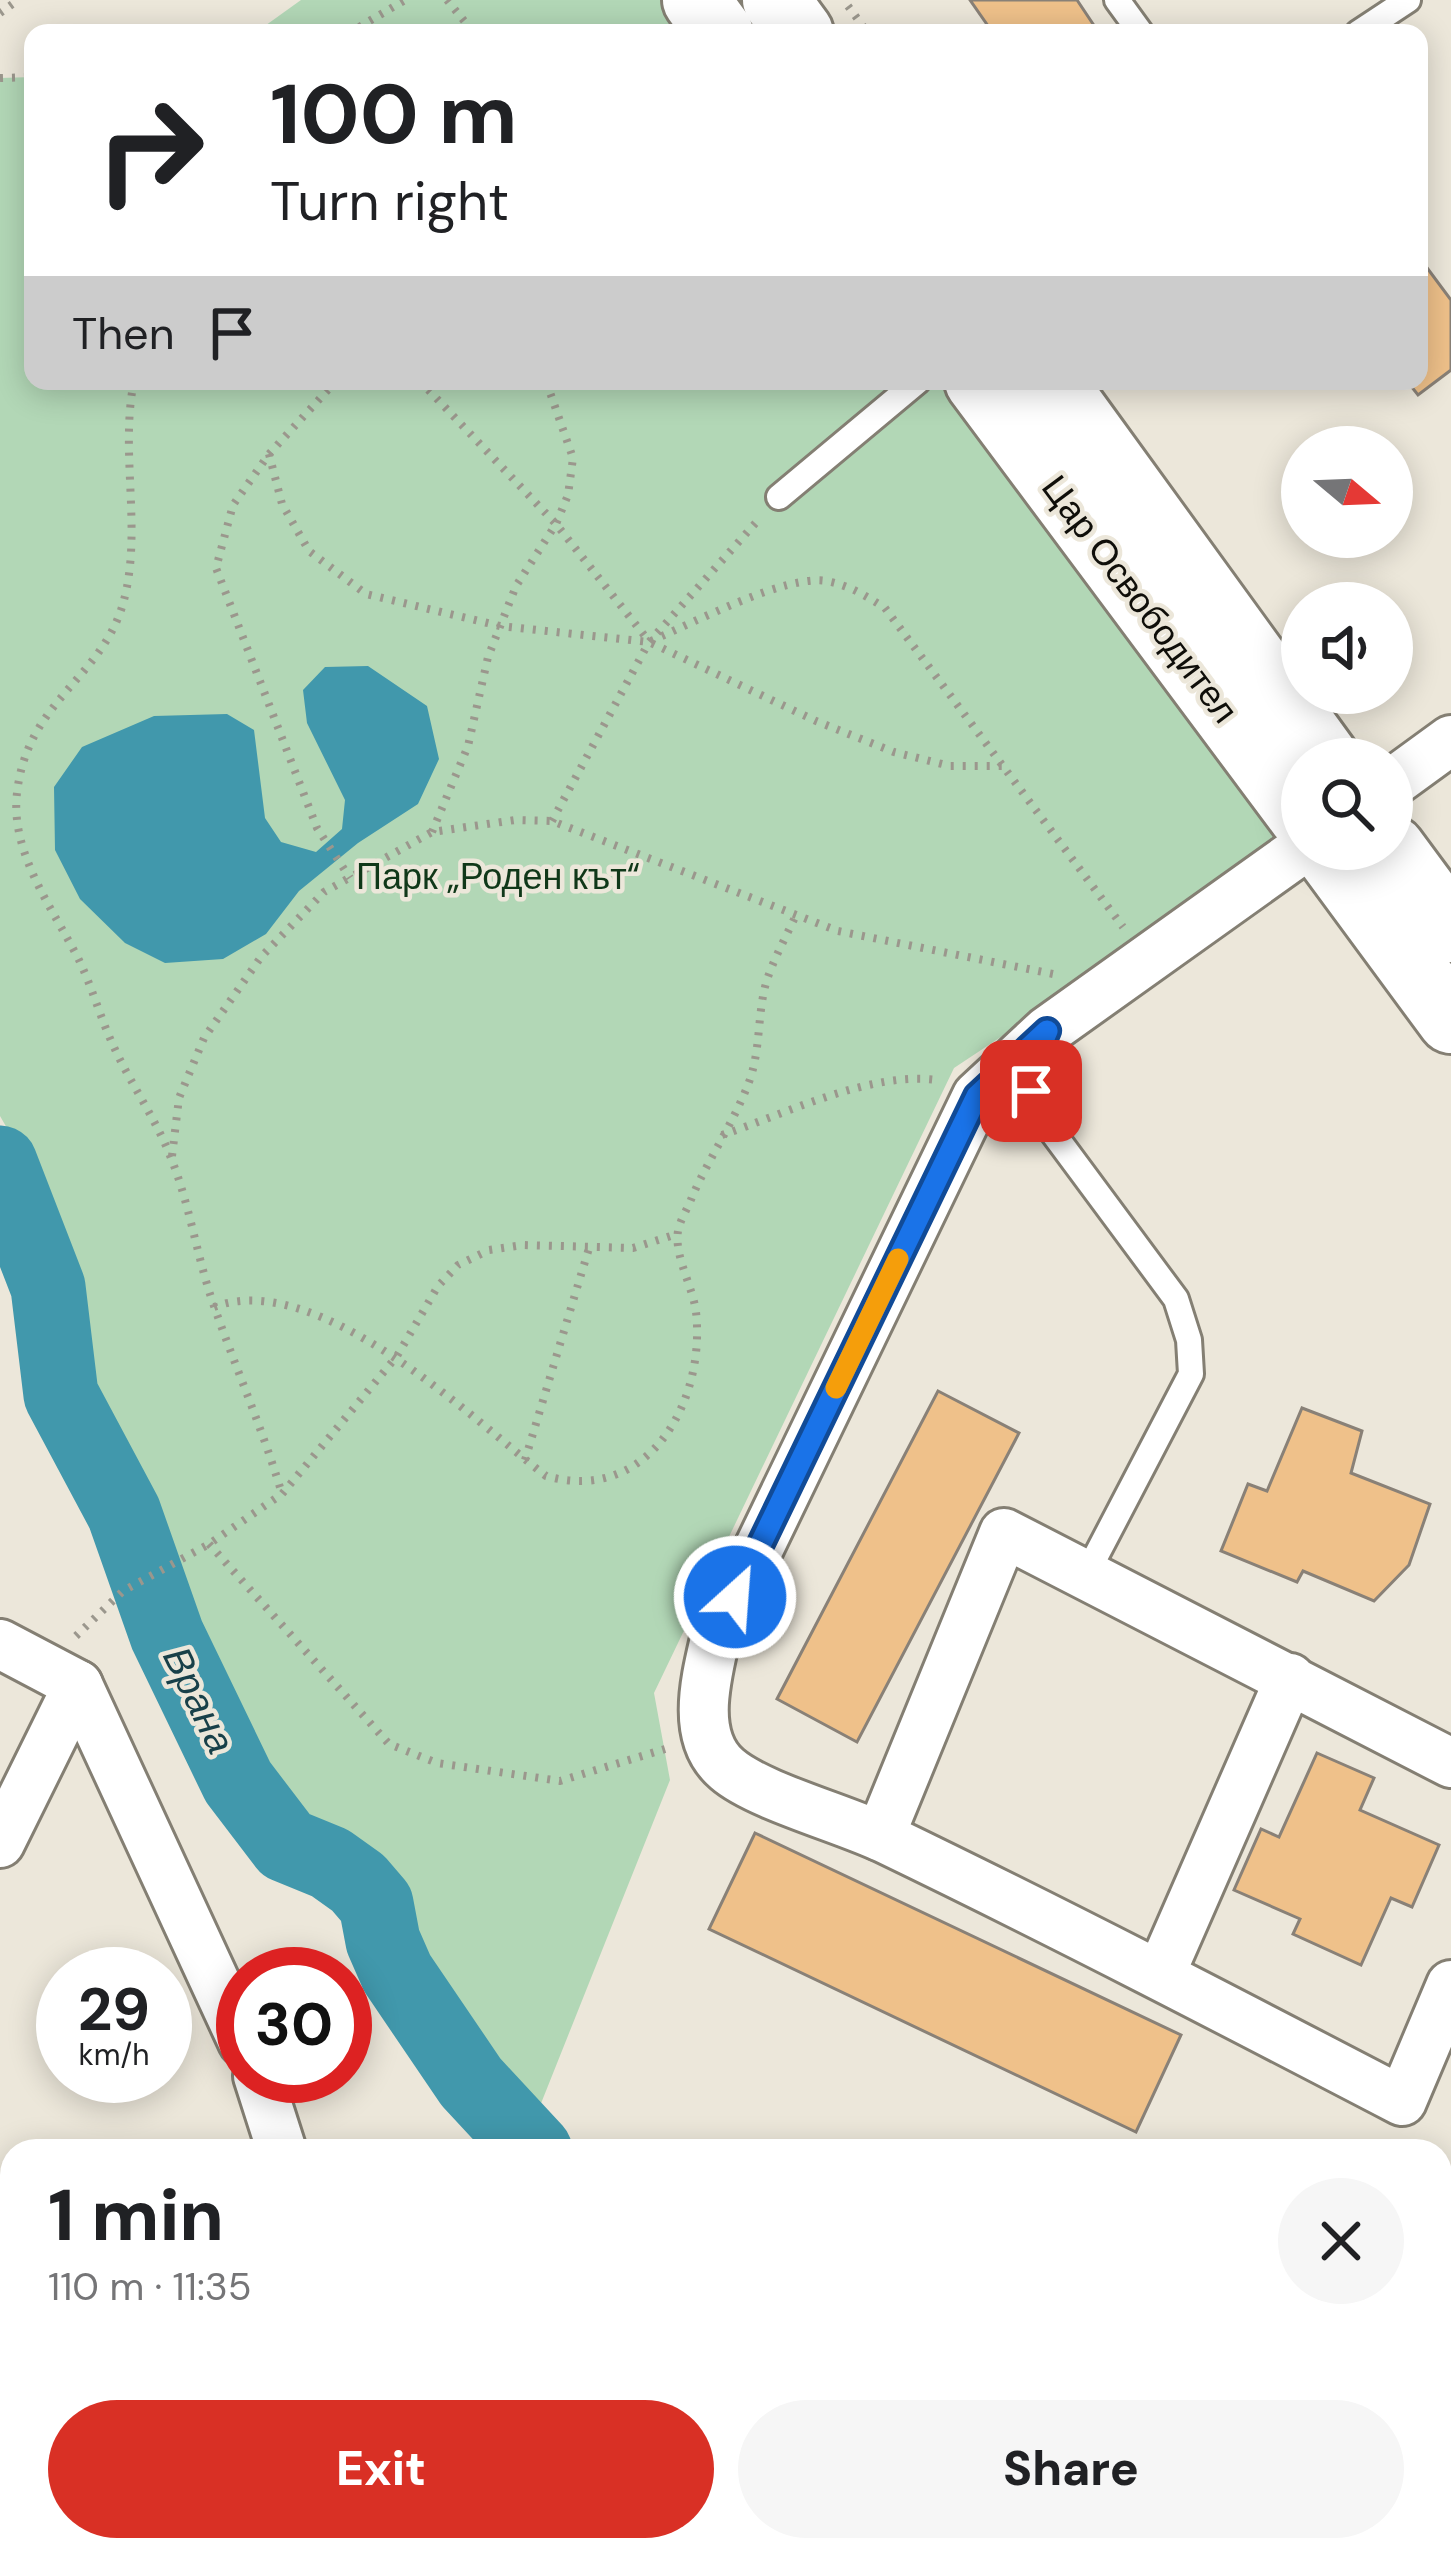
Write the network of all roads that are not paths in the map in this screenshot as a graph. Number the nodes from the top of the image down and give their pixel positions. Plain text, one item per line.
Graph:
1 (1408, 0) edge
2 (1372, 24) edge
3 (906, 390) edge
4 (985, 390) edge
5 (1059, 390) edge
6 (778, 497) road end
7 (1311, 738) edge
8 (1451, 740) edge
9 (1413, 768) edge
10 (1281, 788) edge
11 (1281, 864) edge
12 (1340, 870) edge
13 (1407, 870) edge
14 (1451, 929) edge
15 (1451, 1020) edge
16 (1047, 1031) junction
17 (1086, 1575) junction
18 (0, 1644) edge
19 (1290, 1678) junction
20 (78, 1685) junction
21 (1451, 1762) edge
22 (880, 1836) junction
23 (0, 1843) edge
24 (1160, 1975) junction
25 (216, 1984) edge
26 (1451, 1985) edge
27 (267, 2103) edge
28 (278, 2139) edge

1 - 2 lane
3 - 6 lane
4 - 10 street, Цар Освободител
5 - 7 street, Цар Освободител
8 - 9 street
11 - 16 street
12 - 15 street
13 - 14 street
16 - 17 lane
16 - 22 street
17 - 19 street
17 - 22 street
18 - 20 street
19 - 21 street
19 - 24 street
20 - 23 street
20 - 25 street
22 - 24 street
24 - 26 street
27 - 28 street

